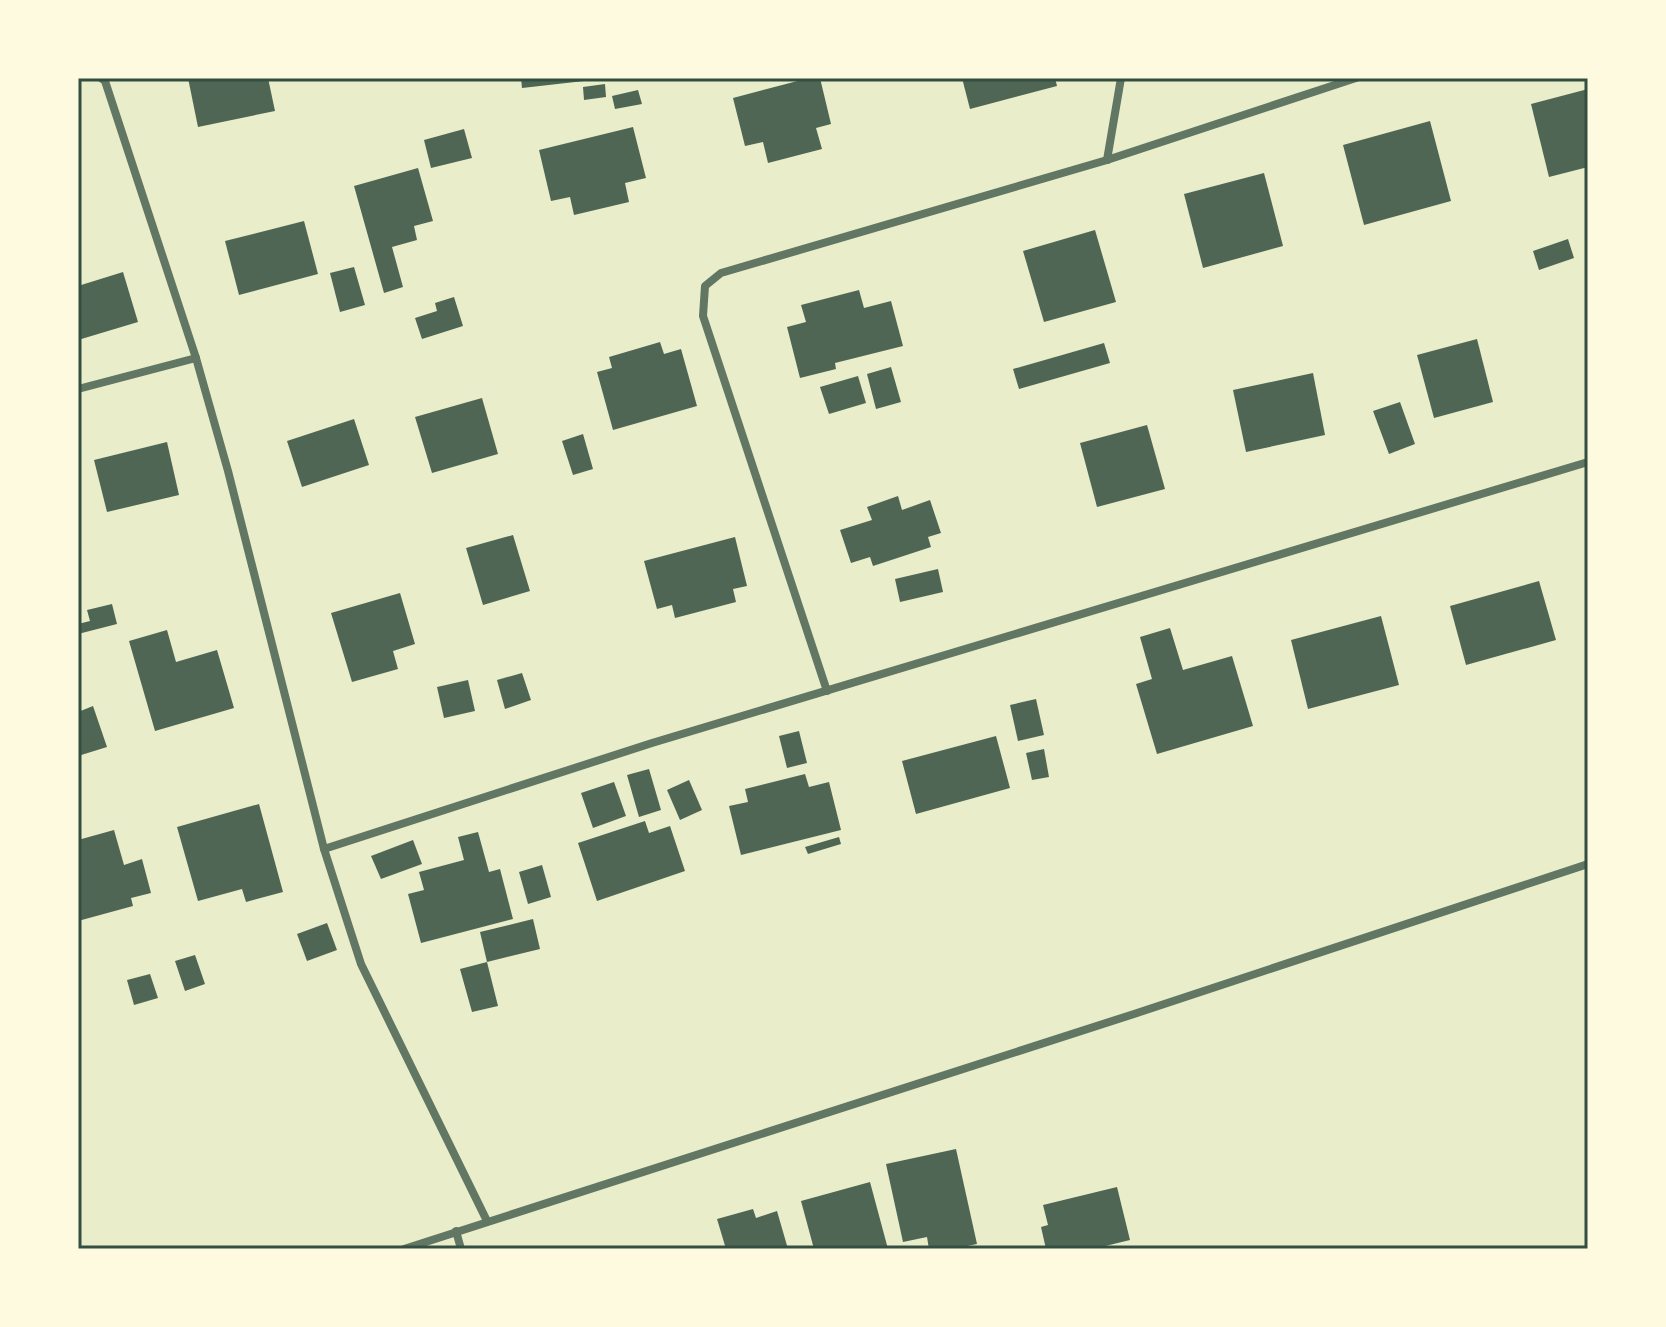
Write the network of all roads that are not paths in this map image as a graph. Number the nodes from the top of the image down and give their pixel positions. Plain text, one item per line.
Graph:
1 (1121, 78) edge
2 (1356, 78) edge
3 (104, 79) edge
4 (1107, 160) junction
5 (196, 358) junction
6 (78, 389) edge
7 (1588, 462) edge
8 (827, 691) junction
9 (324, 849) junction
10 (1588, 864) edge
11 (487, 1221) junction
12 (456, 1231) junction
13 (404, 1249) edge
14 (461, 1249) edge

1 - 4 street
2 - 4 street
3 - 5 street
4 - 8 street
5 - 6 street
5 - 9 street
7 - 8 street
8 - 9 street
9 - 11 street
10 - 11 street
11 - 12 street
12 - 13 street
12 - 14 street

